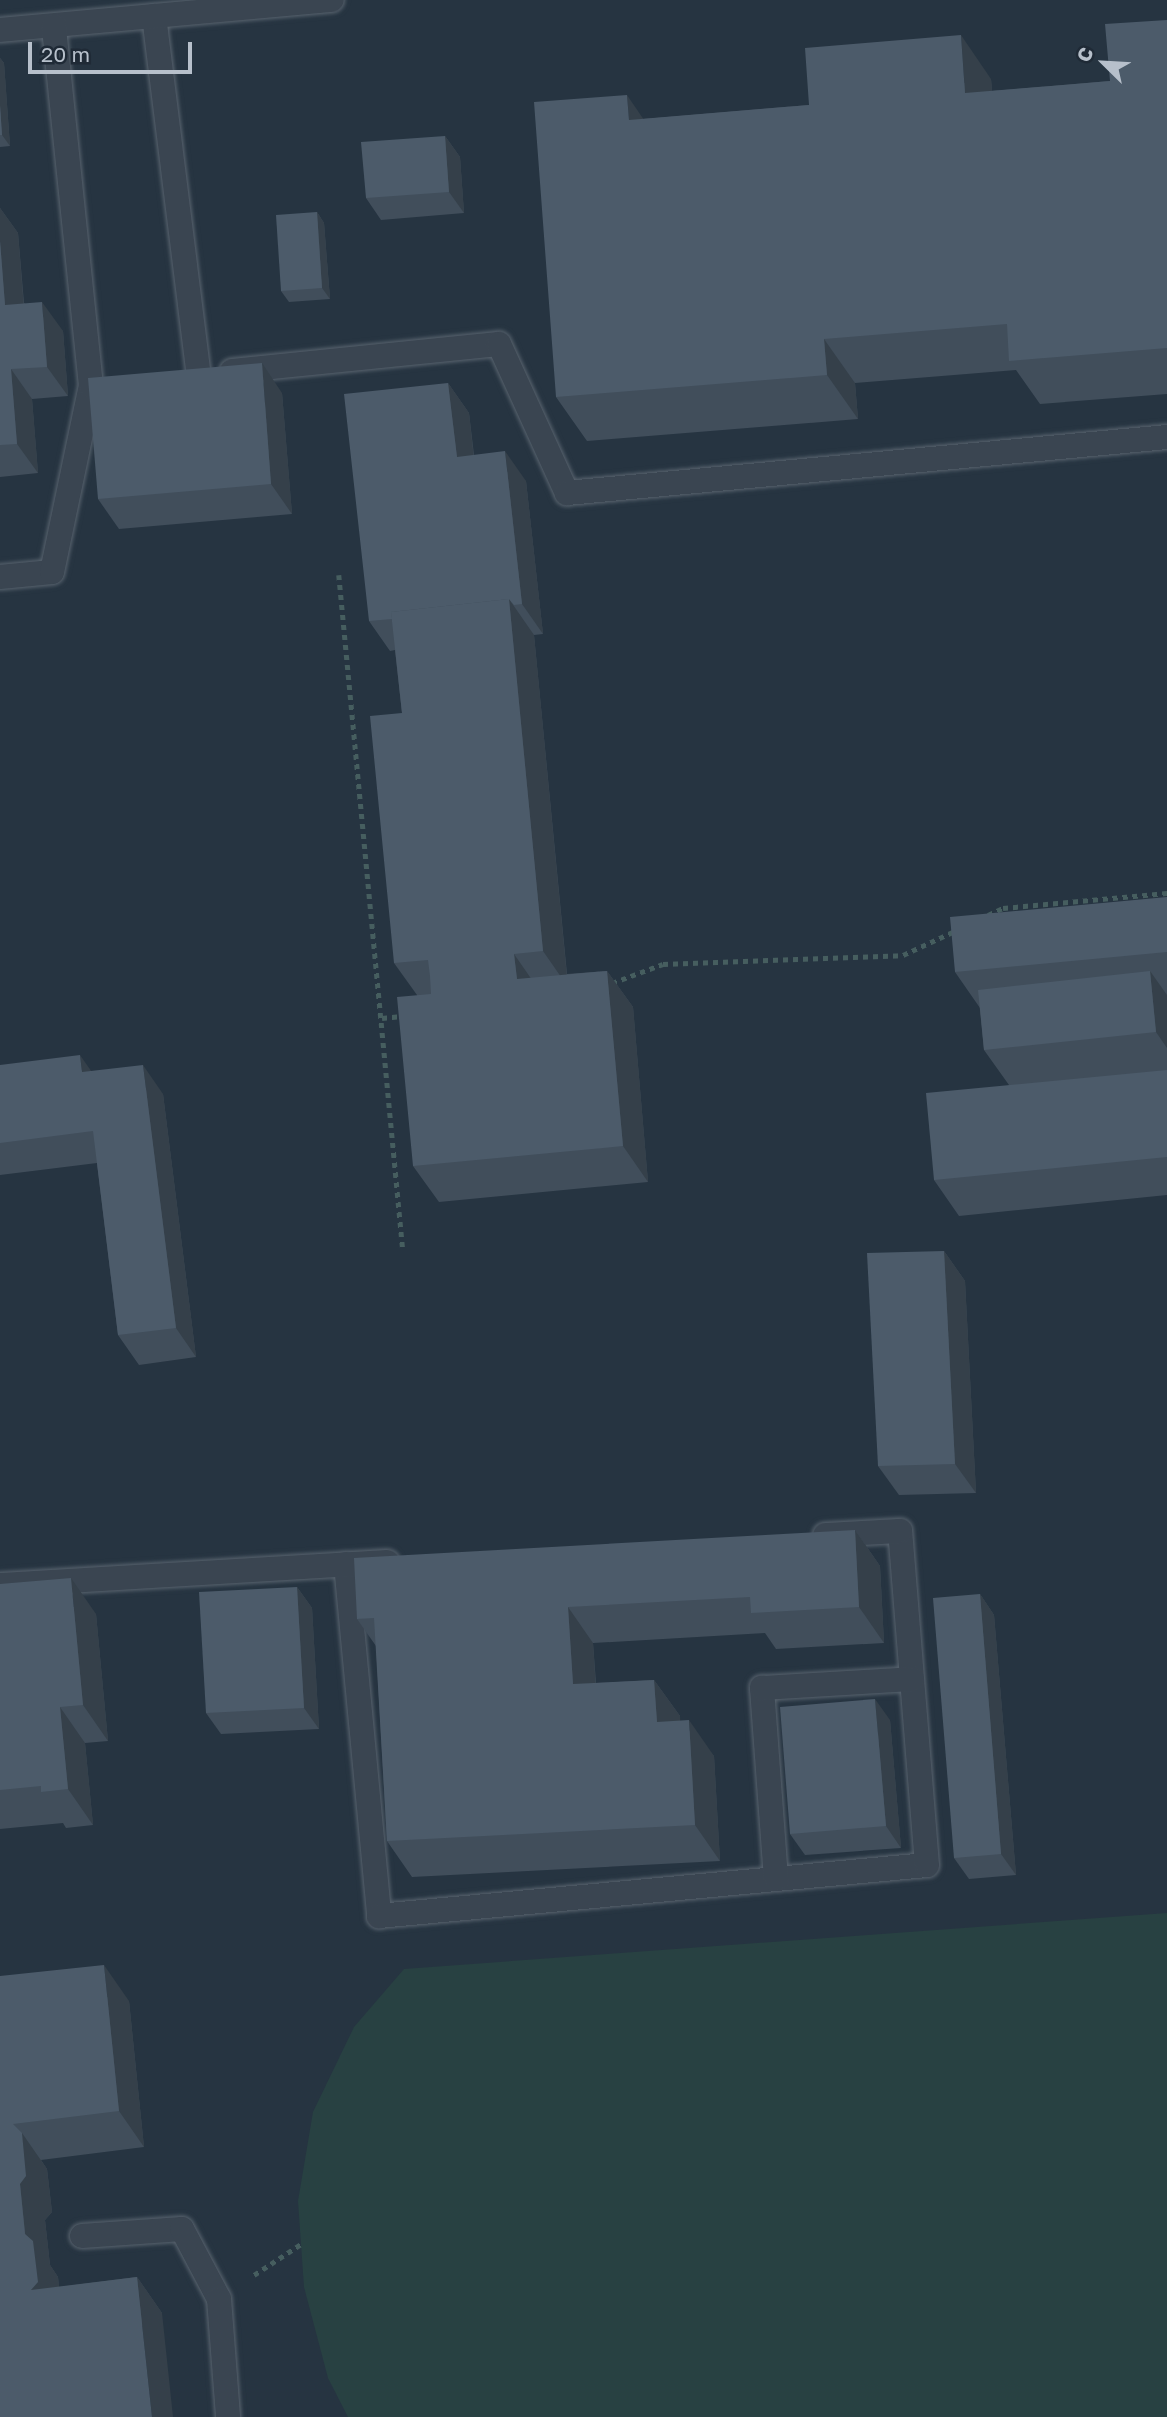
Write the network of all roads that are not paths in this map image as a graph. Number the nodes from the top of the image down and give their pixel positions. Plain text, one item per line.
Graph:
1 (332, 0) edge
2 (153, 16) junction
3 (54, 26) junction
4 (0, 30) edge
5 (199, 375) junction
6 (172, 377) edge
7 (118, 383) edge
8 (91, 386) junction
9 (1167, 438) edge
10 (0, 577) edge
11 (803, 1537) edge
12 (415, 1560) edge
13 (346, 1564) junction
14 (0, 1585) edge
15 (912, 1679) junction
16 (776, 1879) junction
17 (82, 2236) dead end
18 (228, 2417) edge

1 - 2 lane
2 - 3 lane
2 - 5 lane
3 - 4 lane
3 - 8 lane
5 - 6 lane
5 - 9 lane
7 - 8 lane
8 - 10 lane
11 - 15 lane
12 - 13 lane
13 - 14 lane
13 - 16 lane
15 - 16 lane
15 - 16 lane
17 - 18 lane

